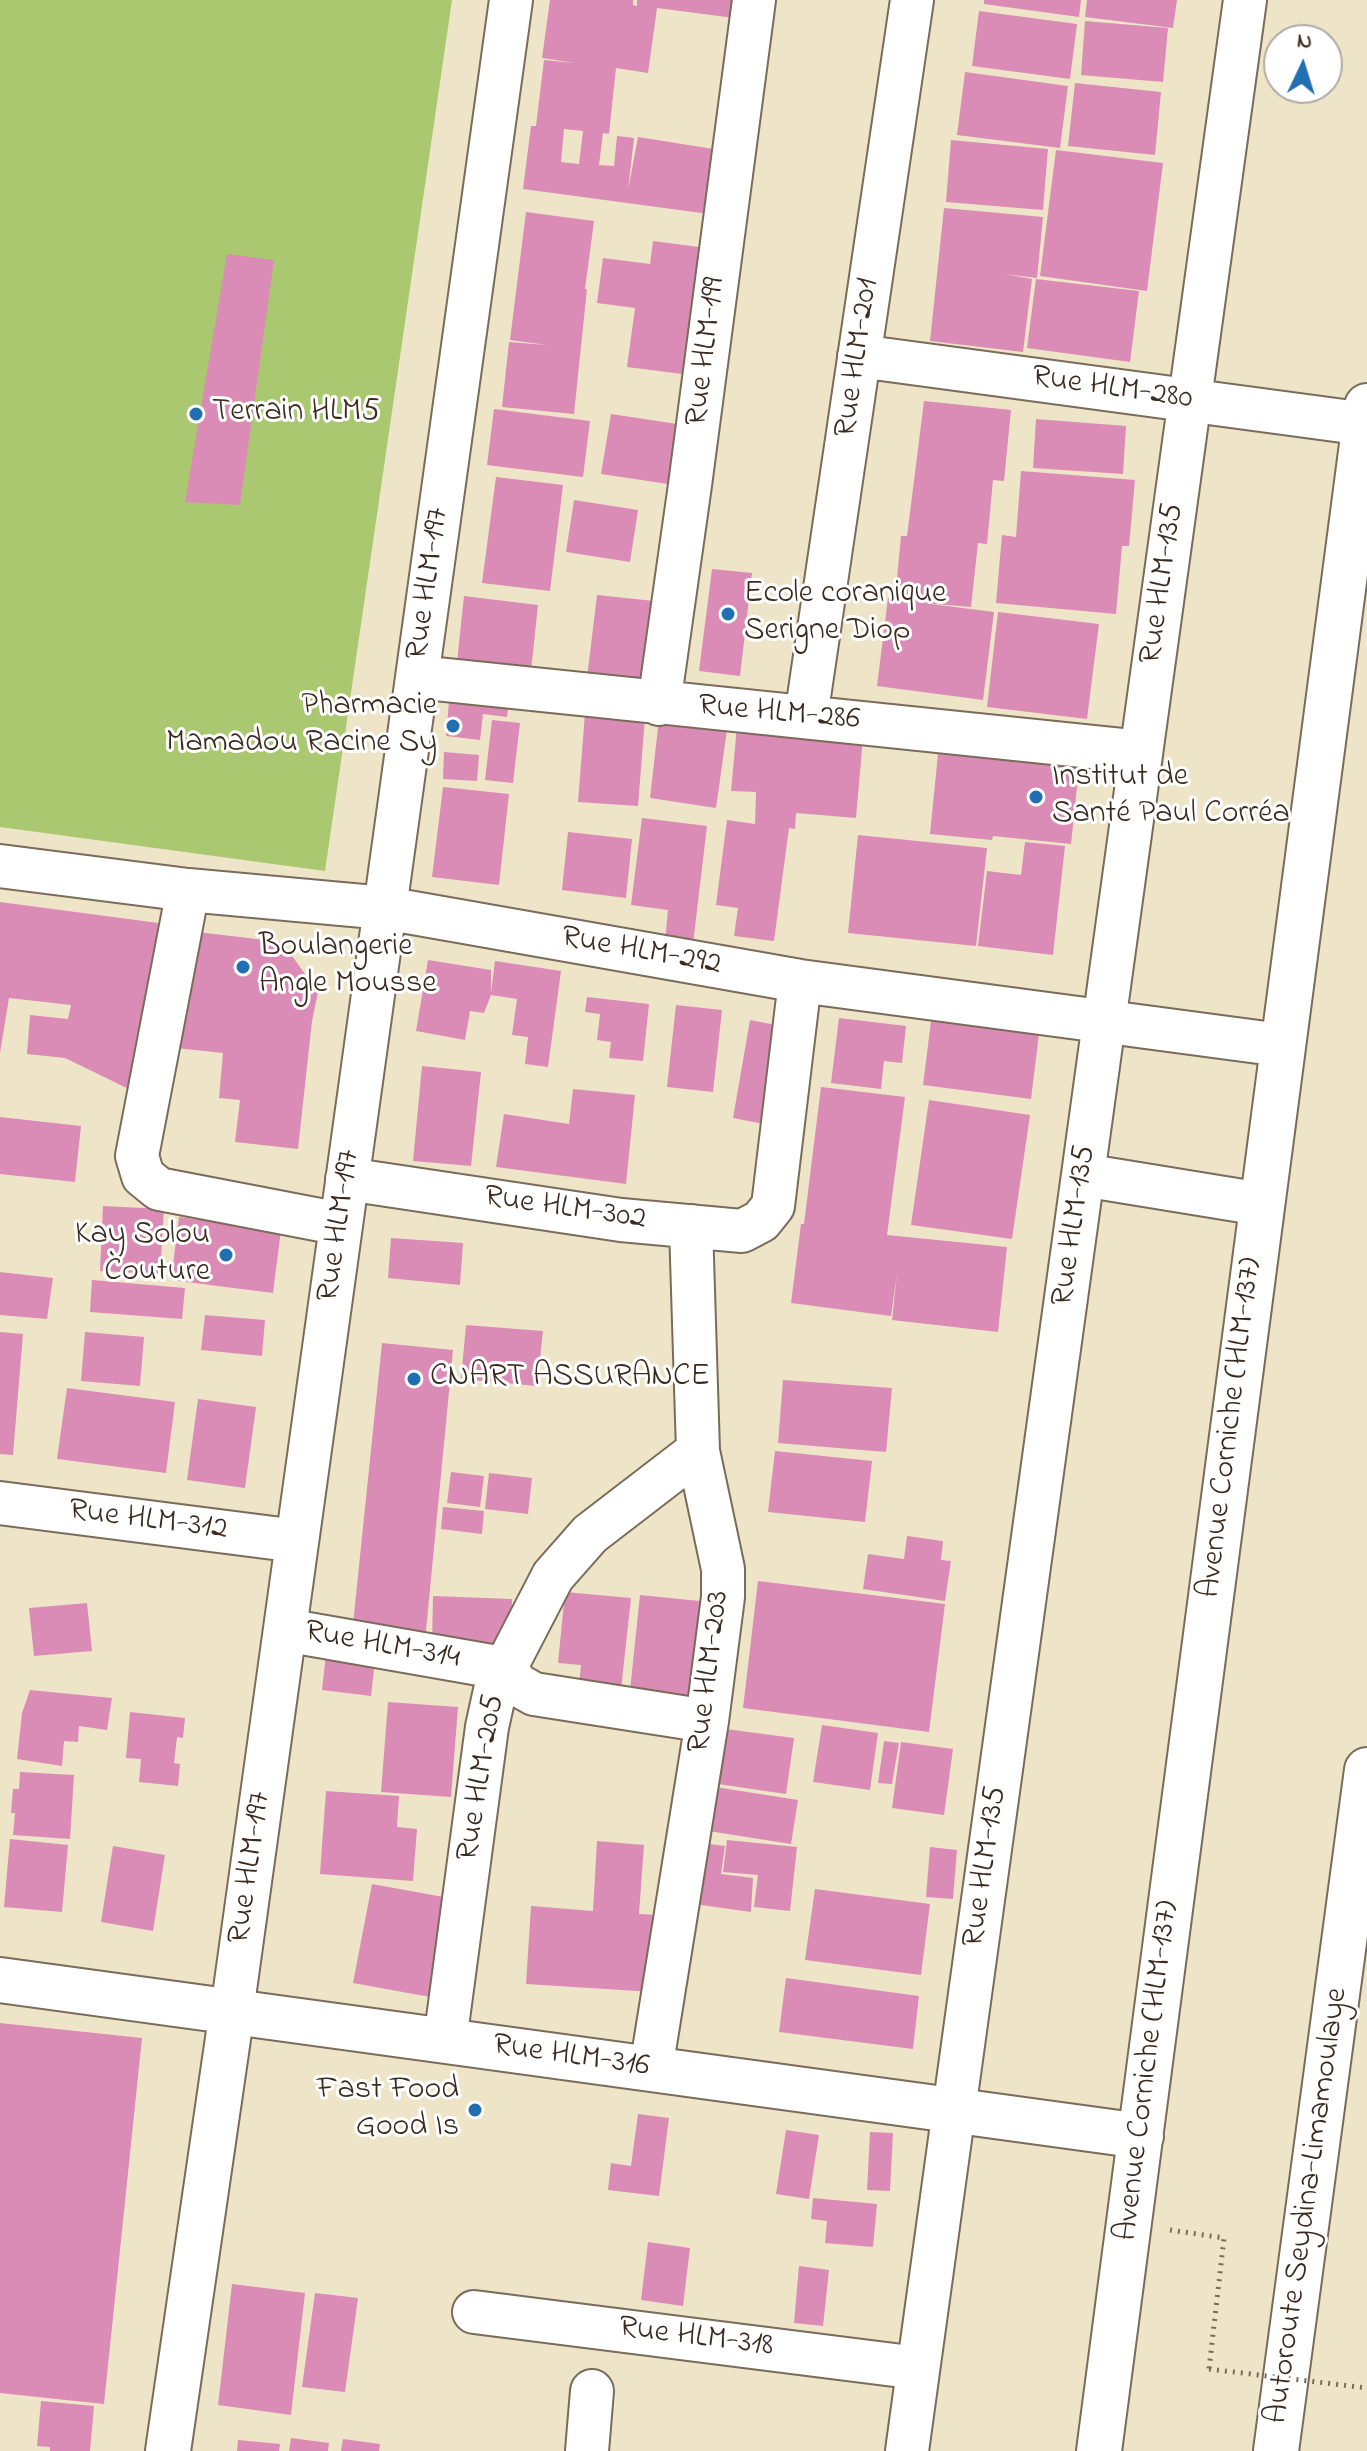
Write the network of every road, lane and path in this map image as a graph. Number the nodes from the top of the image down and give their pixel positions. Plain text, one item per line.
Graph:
1 (511, 0) edge
2 (754, 0) edge
3 (912, 0) edge
4 (1245, 0) edge
5 (859, 356) junction
6 (1190, 401) junction
7 (1366, 415) edge
8 (417, 677) junction
9 (659, 704) junction
10 (806, 717) junction
11 (1141, 752) junction
12 (0, 866) edge
13 (188, 890) junction
14 (385, 908) junction
15 (800, 981) junction
16 (1104, 1021) junction
17 (1281, 1045) junction
18 (1083, 1175) junction
19 (347, 1179) junction
20 (1261, 1204) junction
21 (341, 1224) junction
22 (691, 1226) junction
23 (698, 1451) junction
24 (0, 1506) edge
25 (297, 1541) junction
26 (285, 1630) junction
27 (505, 1670) junction
28 (707, 1721) junction
29 (1367, 1770) edge
30 (0, 1980) edge
31 (232, 2011) junction
32 (445, 2041) junction
33 (651, 2069) junction
34 (954, 2110) junction
35 (1141, 2136) junction
36 (1130, 2224) junction
37 (474, 2312) dead end
38 (918, 2368) junction
39 (1367, 2388) edge
40 (592, 2391) dead end
41 (1276, 2441) edge
42 (168, 2451) edge
43 (587, 2451) edge
44 (907, 2451) edge
45 (1099, 2451) edge

1 - 8 street, Rue HLM-197
2 - 9 street, Rue HLM-199
3 - 5 street, Rue HLM-201
4 - 6 street, Rue HLM-135
5 - 6 street, Rue HLM-280
5 - 10 street, Rue HLM-201
6 - 7 street, Rue HLM-280
6 - 11 street, Rue HLM-135
7 - 17 main road, Avenue Corniche (HLM-137)
8 - 9 street, Rue HLM-286
8 - 14 street, Rue HLM-197
9 - 10 street, Rue HLM-286
10 - 11 street, Rue HLM-286
11 - 16 street, Rue HLM-135
12 - 13 street, Rue HLM-292
13 - 14 street, Rue HLM-292
13 - 21 street
14 - 15 street, Rue HLM-292
14 - 19 street, Rue HLM-197
15 - 16 street, Rue HLM-292
15 - 22 street, Rue HLM-302
16 - 17 street, Rue HLM-292
16 - 18 street, Rue HLM-135
17 - 20 main road, Avenue Corniche (HLM-137)
18 - 20 street
18 - 34 street, Rue HLM-135
19 - 21 street, Rue HLM-197
19 - 22 street, Rue HLM-302
20 - 35 main road, Avenue Corniche (HLM-137)
21 - 25 street, Rue HLM-197
22 - 23 street, Rue HLM-203
23 - 27 street, Rue HLM-205
23 - 28 street, Rue HLM-203
24 - 25 street, Rue HLM-312
25 - 26 street, Rue HLM-197
26 - 27 street, Rue HLM-314
26 - 31 street, Rue HLM-197
27 - 28 street, Rue HLM-314
27 - 32 street, Rue HLM-205
28 - 33 street, Rue HLM-203
29 - 41 main road, Autoroute Seydina-Limamoulaye
30 - 31 main road, Rue HLM-316
31 - 32 main road, Rue HLM-316
31 - 42 main road, Rue HLM-197
32 - 33 main road, Rue HLM-316
33 - 34 main road, Rue HLM-316
34 - 35 main road, Rue HLM-316
34 - 38 street, Rue HLM-135
35 - 36 main road, Avenue Corniche (HLM-137)
36 - 39 path, bridge
36 - 45 main road, Avenue Corniche (HLM-137)
37 - 38 street, Rue HLM-318
38 - 44 street, Rue HLM-135
40 - 43 street

